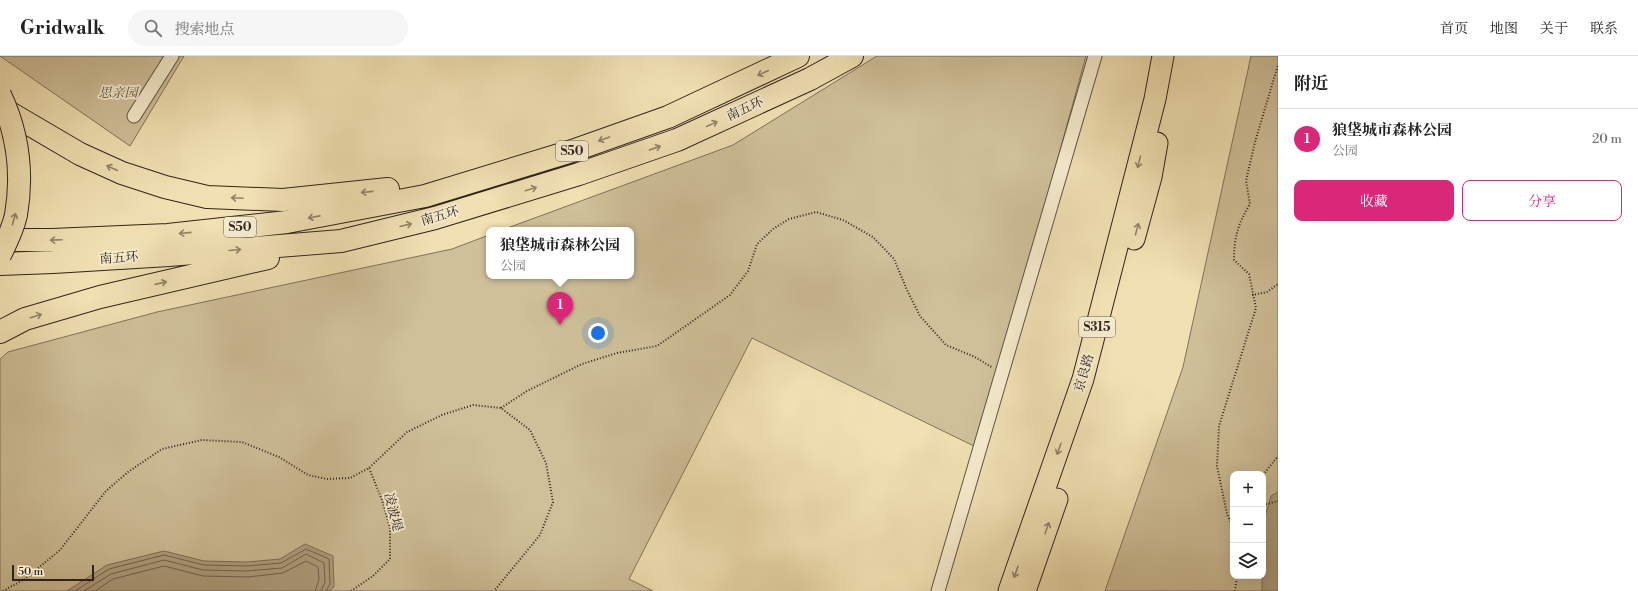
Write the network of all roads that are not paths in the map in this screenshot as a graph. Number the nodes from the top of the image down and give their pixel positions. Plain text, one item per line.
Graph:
1 (172, 56) edge
2 (798, 56) edge
3 (852, 56) edge
4 (1095, 56) edge
5 (1163, 56) edge
6 (1172, 56) edge
7 (0, 95) edge
8 (0, 107) edge
9 (134, 116) dead end
10 (475, 180) junction
11 (0, 240) edge
12 (341, 241) junction
13 (0, 255) edge
14 (0, 264) edge
15 (0, 332) edge
16 (938, 591) edge
17 (1009, 591) edge
18 (1025, 591) edge

1 - 9 street
2 -> 10 highway, 南五环 / S50
12 -> 3 highway, 南五环 / S50
4 - 16 street
5 -> 17 main road, 京良路 / S315
18 -> 6 main road, 京良路 / S315
13 -> 7 highway, bridge
10 -> 8 highway
10 -> 11 highway, 南五环 / S50
14 -> 12 highway, 南五环 / S50
15 -> 12 highway

